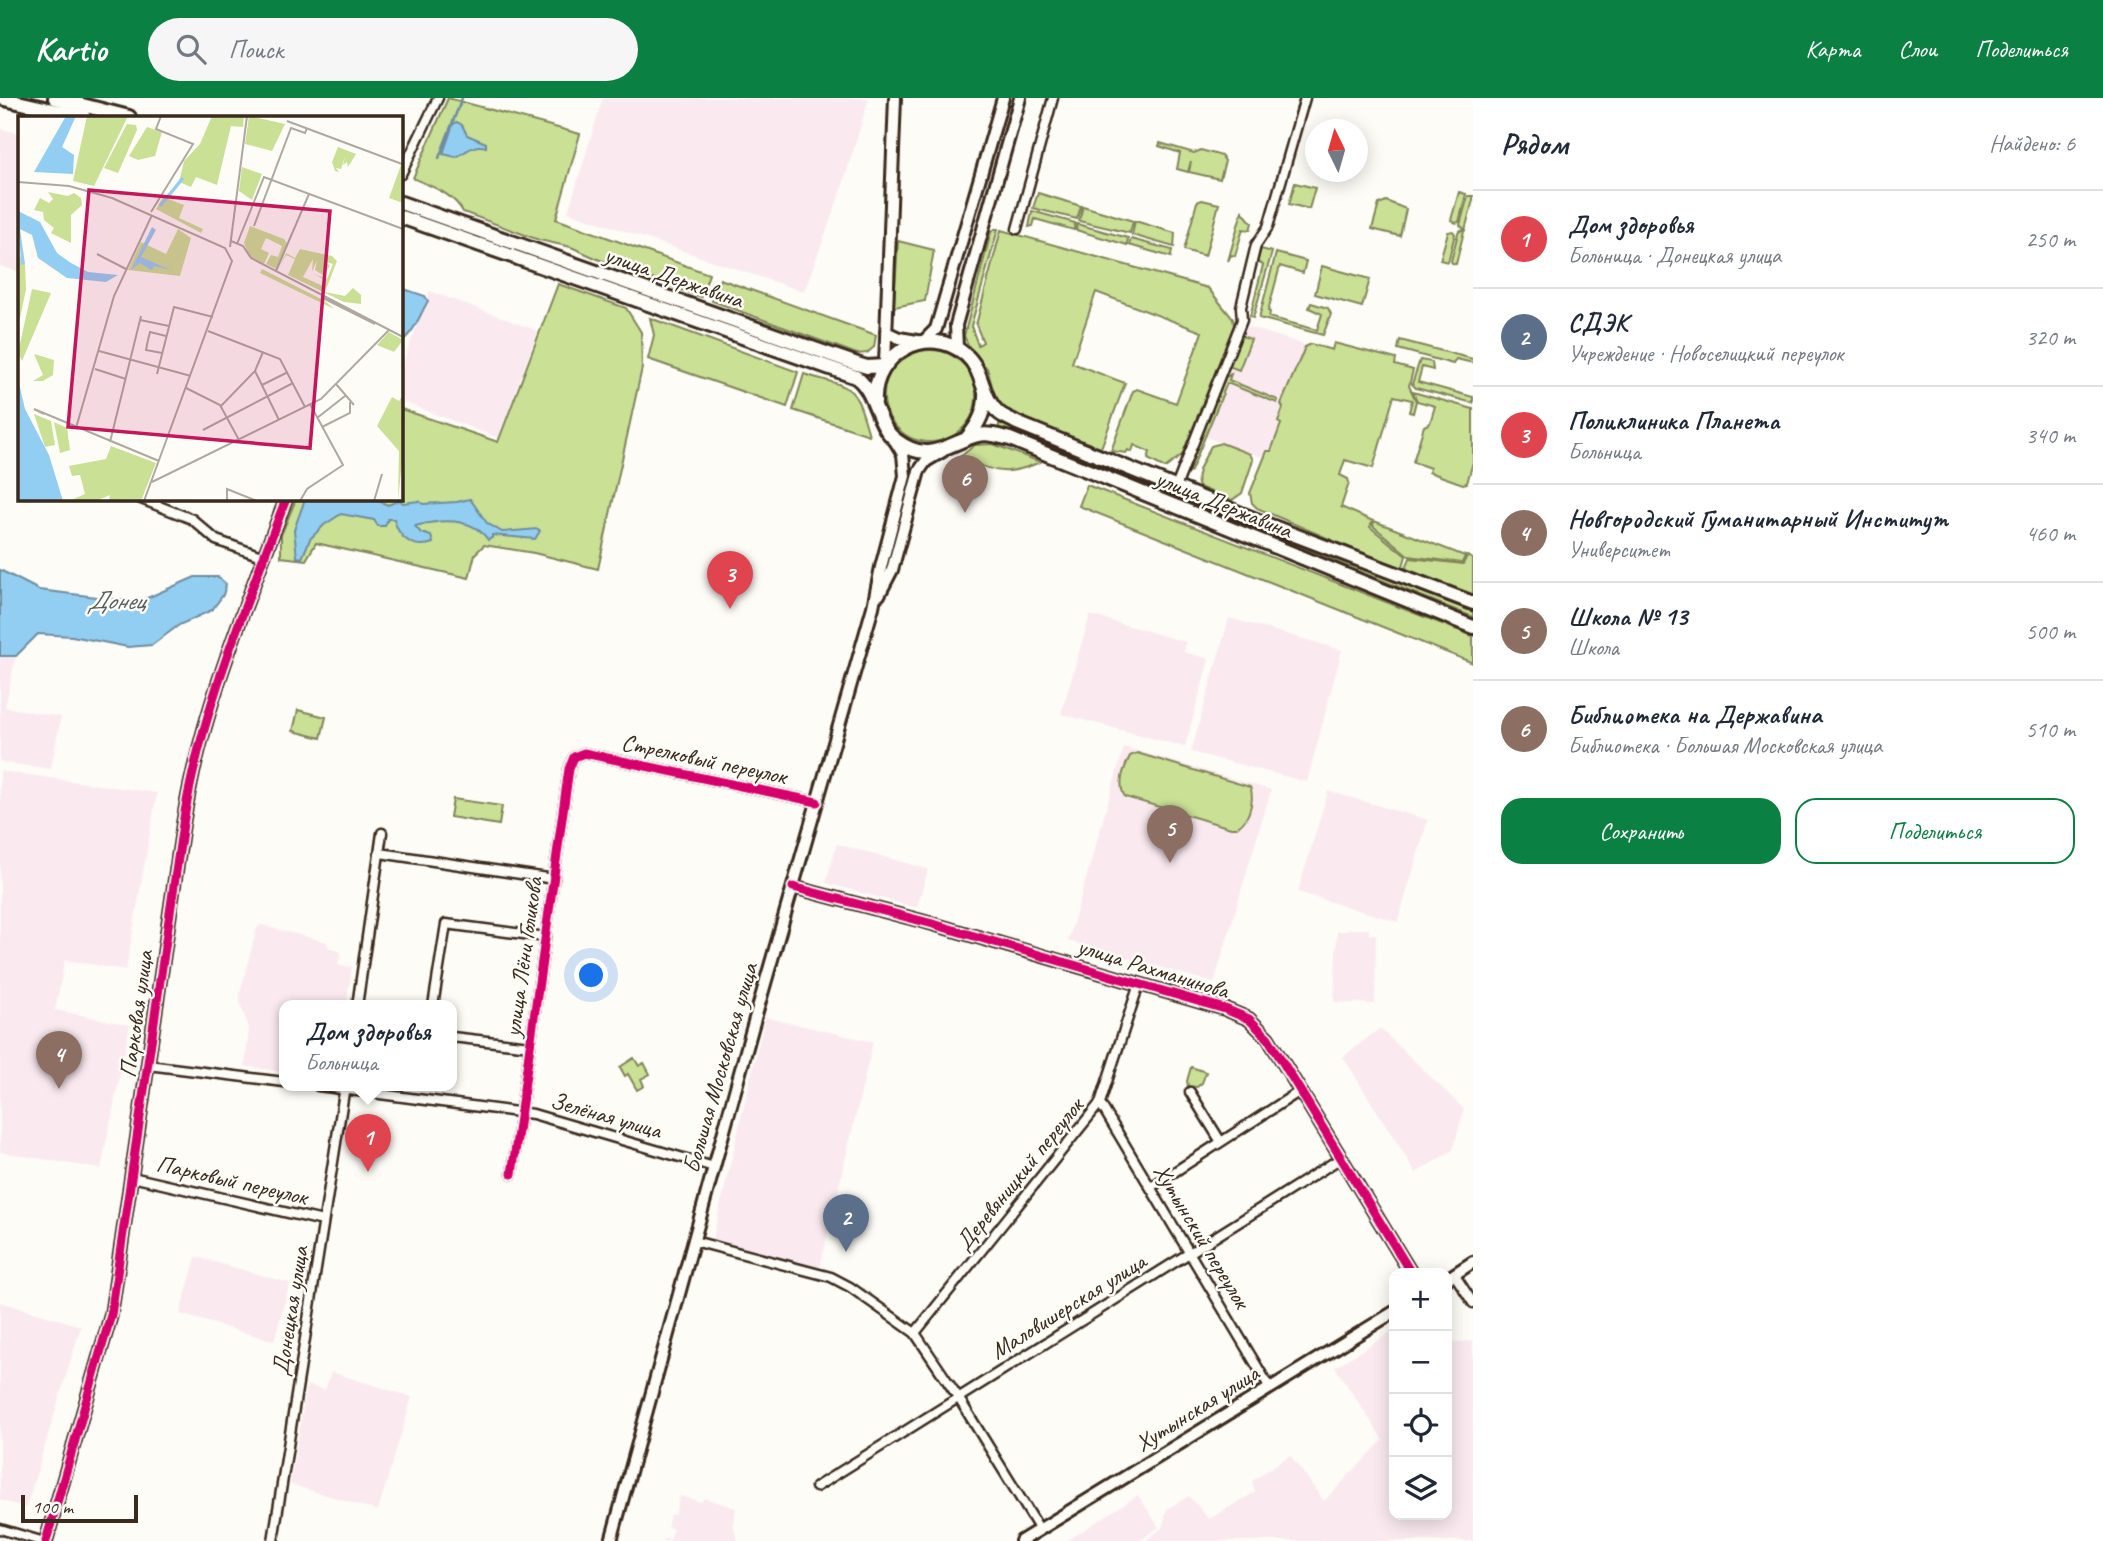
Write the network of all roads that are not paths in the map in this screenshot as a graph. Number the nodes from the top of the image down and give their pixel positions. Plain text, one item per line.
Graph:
1 (55, 98) edge
2 (438, 98) edge
3 (895, 98) edge
4 (1003, 98) edge
5 (1020, 98) edge
6 (1053, 98) edge
7 (1306, 98) edge
8 (0, 99) edge
9 (79, 116) edge
10 (125, 116) edge
11 (402, 172) edge
12 (402, 203) edge
13 (402, 217) edge
14 (1017, 229) dead end
15 (886, 332) junction
16 (923, 342) junction
17 (957, 348) junction
18 (885, 365) junction
19 (984, 387) junction
20 (878, 416) junction
21 (888, 433) junction
22 (954, 446) junction
23 (1176, 487) junction
24 (144, 500) edge
25 (286, 500) edge
26 (1271, 526) junction
27 (1265, 544) junction
28 (264, 557) junction
29 (1473, 603) edge
30 (873, 607) junction
31 (1473, 627) edge
32 (584, 753) joint
33 (817, 802) junction
34 (382, 833) dead end
35 (380, 853) junction
36 (554, 879) junction
37 (793, 887) junction
38 (546, 937) junction
39 (1139, 984) junction
40 (358, 1000) edge
41 (434, 1000) edge
42 (457, 1038) edge
43 (530, 1046) junction
44 (148, 1065) junction
45 (279, 1081) edge
46 (345, 1091) edge
47 (367, 1091) edge
48 (1300, 1091) junction
49 (1190, 1092) dead end
50 (1100, 1103) junction
51 (521, 1112) junction
52 (1221, 1142) junction
53 (1341, 1158) junction
54 (714, 1167) junction
55 (512, 1174) dead end
56 (132, 1177) junction
57 (1151, 1187) junction
58 (323, 1221) junction
59 (694, 1241) junction
60 (1189, 1252) junction
61 (1473, 1262) edge
62 (1408, 1268) edge
63 (1452, 1275) edge
64 (1452, 1277) edge
65 (1473, 1303) edge
66 (1389, 1315) edge
67 (915, 1333) junction
68 (1270, 1388) junction
69 (958, 1397) junction
70 (816, 1487) dead end
71 (0, 1528) edge
72 (1040, 1530) junction
73 (41, 1541) edge
74 (46, 1541) edge
75 (273, 1541) edge
76 (611, 1541) edge
77 (1021, 1541) edge

1 - 10 main road
2 - 11 street
3 - 15 street
4 - 16 street
5 - 17 street
6 - 14 street
7 - 23 street
8 - 9 main road
12 - 18 main road, улица Державина
13 - 20 main road, улица Державина
15 - 16 street
15 - 18 street
16 - 17 main road
16 - 18 main road
17 - 19 main road, улица Державина
18 - 20 main road, улица Державина
19 - 22 main road
19 - 23 main road, улица Державина
20 - 21 main road, улица Державина
21 - 22 main road, улица Державина
21 - 30 street, Большая Московская улица
22 - 27 main road, улица Державина
22 - 30 street, Большая Московская улица
23 - 26 main road, улица Державина
24 - 28 street
25 - 28 street, Парковая улица
26 - 27 main road
26 - 29 main road, улица Державина
27 - 31 main road, улица Державина
28 - 44 street, Парковая улица
30 - 33 street, Большая Московская улица
32 - 33 street, Стрелковый переулок
32 - 36 street, улица Лёни Голикова
33 - 37 street, Большая Московская улица
34 - 35 street
35 - 36 street
35 - 40 street
36 - 38 street, улица Лёни Голикова
37 - 39 street, улица Рахманинова
37 - 54 street, Большая Московская улица
38 - 41 street
38 - 43 street, улица Лёни Голикова
39 - 48 street, улица Рахманинова
39 - 50 street, Деревяницкий переулок
42 - 43 street
43 - 51 street, улица Лёни Голикова
44 - 45 street
44 - 56 street, Парковая улица
46 - 58 street, Донецкая улица
47 - 51 street, Зелёная улица
48 - 52 street
48 - 53 street, улица Рахманинова
49 - 52 street
50 - 57 street, Хутынский переулок
50 - 67 street, Деревяницкий переулок
51 - 54 street, Зелёная улица
51 - 55 street, улица Лёни Голикова
52 - 57 street
53 - 60 street, Маловишерская улица
53 - 62 street, улица Рахманинова
54 - 59 street, Большая Московская улица
56 - 58 street, Парковый переулок
56 - 74 street, Парковая улица
57 - 60 street, Хутынский переулок
58 - 75 street, Донецкая улица
59 - 67 street
59 - 76 street, Большая Московская улица
60 - 68 street, Хутынский переулок
60 - 69 street, Маловишерская улица
61 - 63 street
64 - 65 street
66 - 68 street, Хутынская улица
67 - 69 street
68 - 72 street, Хутынская улица
69 - 70 street, Маловишерская улица
69 - 72 street
71 - 73 street
72 - 77 street, Хутынская улица

